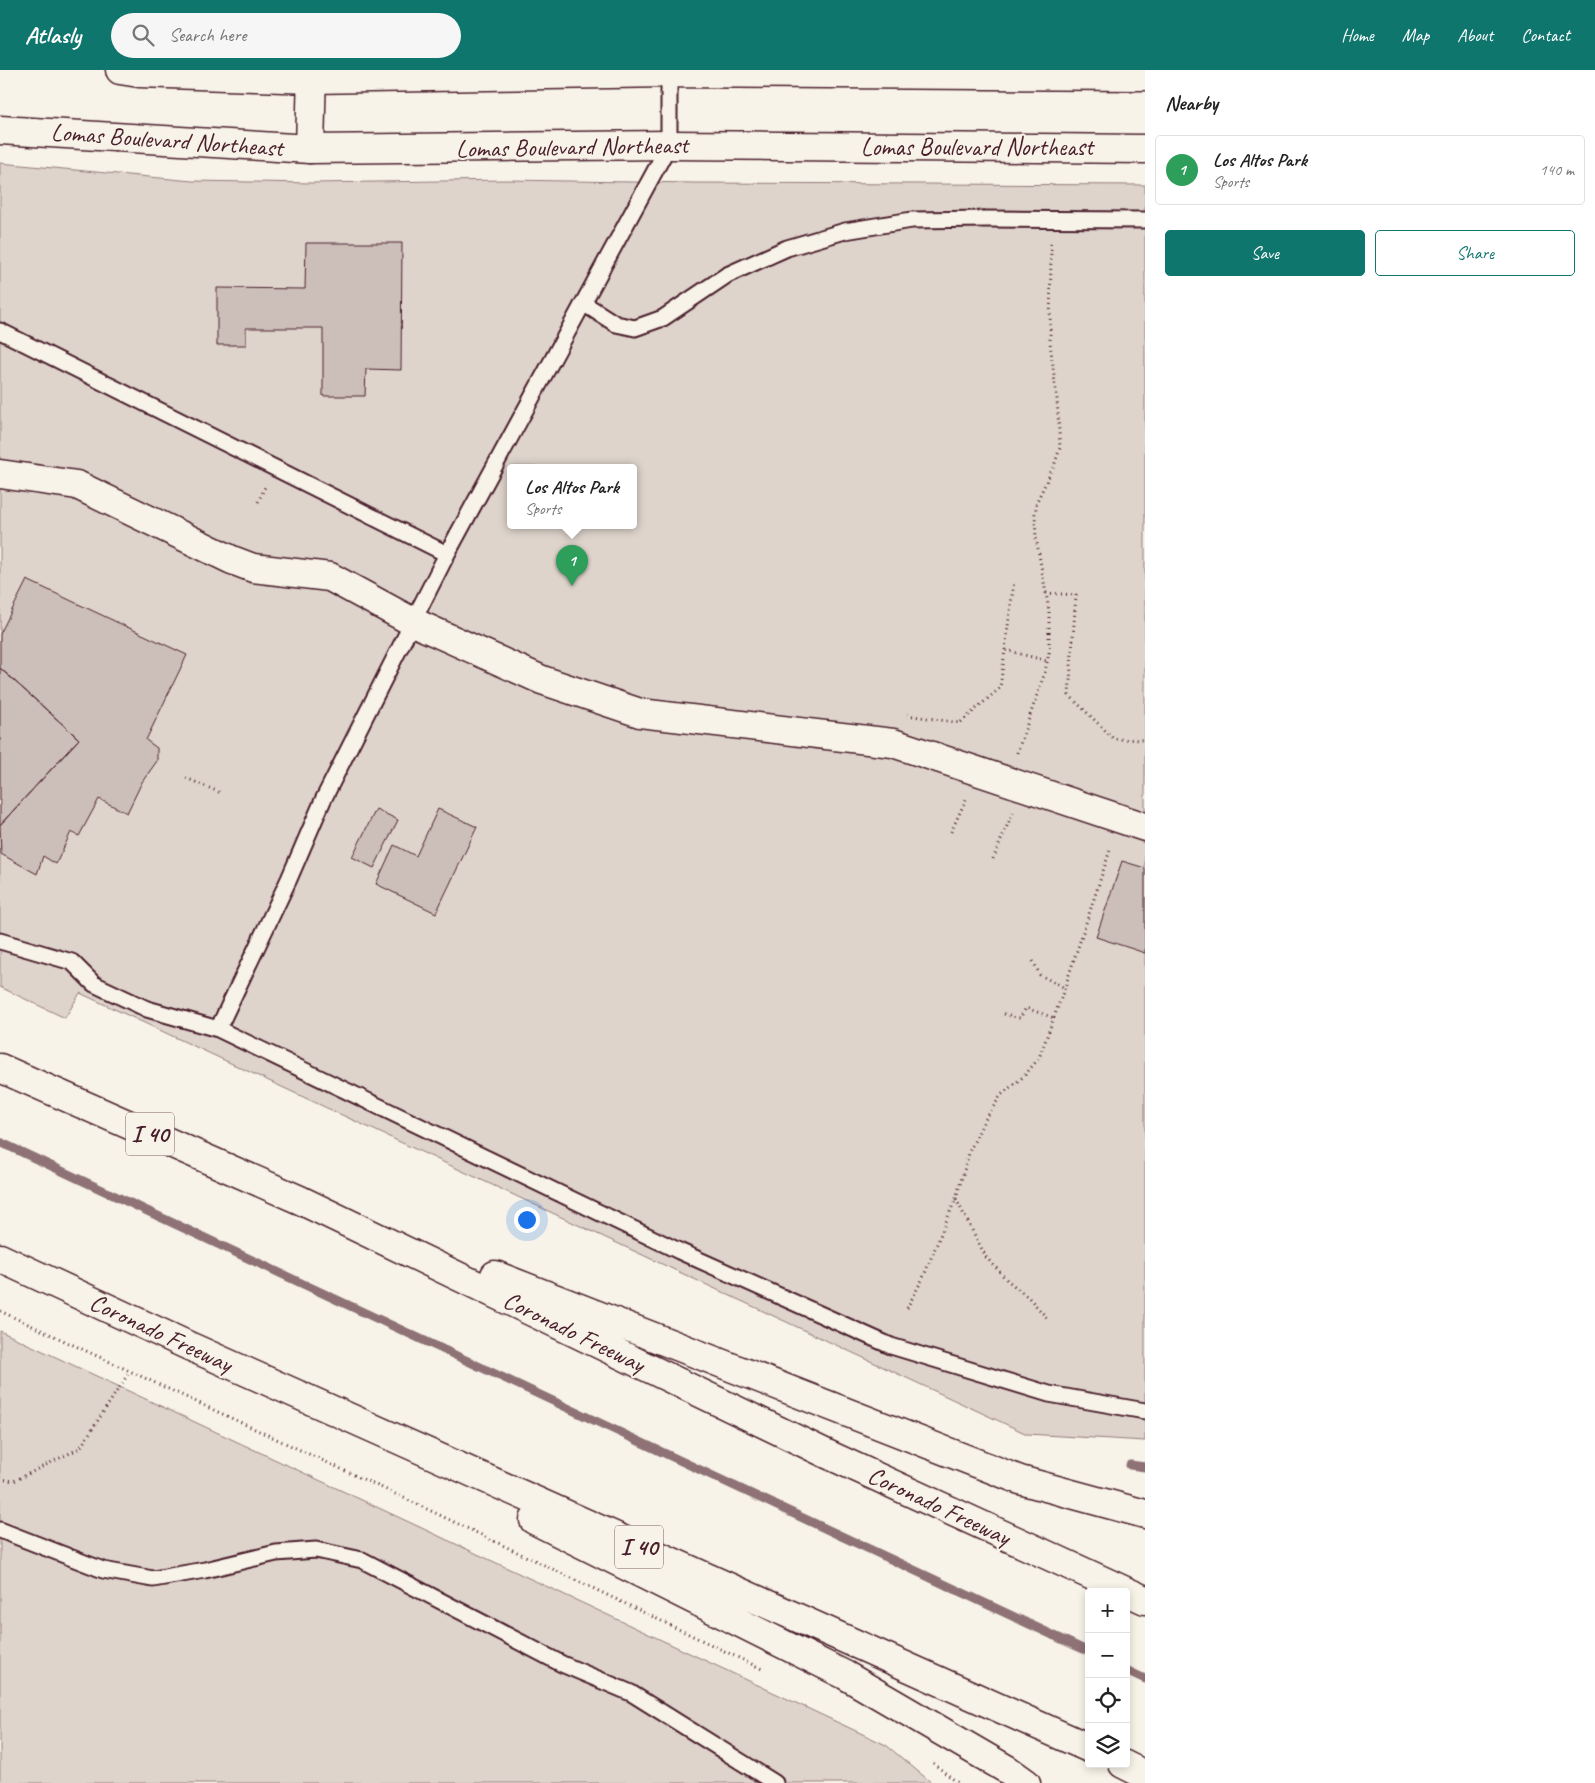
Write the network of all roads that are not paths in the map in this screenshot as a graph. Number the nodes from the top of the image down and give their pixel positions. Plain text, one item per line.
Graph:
1 (120, 70) edge
2 (618, 72) edge
3 (894, 72) edge
4 (669, 73) junction
5 (965, 73) edge
6 (312, 75) edge
7 (1145, 76) edge
8 (0, 130) edge
9 (669, 145) junction
10 (1145, 148) edge
11 (310, 149) junction
12 (1145, 220) edge
13 (583, 303) junction
14 (0, 331) edge
15 (0, 474) edge
16 (447, 554) junction
17 (413, 622) junction
18 (1133, 823) edge
19 (0, 941) edge
20 (218, 1029) junction
21 (0, 1068) edge
22 (300, 1200) junction
23 (0, 1258) edge
24 (189, 1346) junction
25 (1145, 1411) edge
26 (1145, 1514) edge
27 (0, 1530) edge
28 (1145, 1600) edge
29 (1085, 1746) edge
30 (1130, 1768) edge
31 (1145, 1775) edge
32 (775, 1783) edge
33 (1026, 1783) edge

1 - 6 main road
2 - 4 main road
2 - 6 main road
3 - 4 main road
3 - 5 main road
4 - 9 lane
5 - 7 main road
6 - 11 main road
8 - 11 main road, Lomas Boulevard Northeast
9 - 10 main road, Lomas Boulevard Northeast
9 - 11 main road, Lomas Boulevard Northeast
9 - 13 lane
12 - 13 lane
13 - 16 lane
14 - 16 lane
15 - 17 main road
16 - 17 lane
17 - 18 main road
17 - 20 lane
19 - 20 lane
20 - 25 lane
21 - 22 main road, Coronado Freeway / I 40
22 - 26 main road
22 - 28 main road, Coronado Freeway / I 40
23 - 24 main road, Coronado Freeway / I 40
24 - 29 main road, Coronado Freeway / I 40
24 - 33 main road
27 - 32 lane
30 - 31 main road

